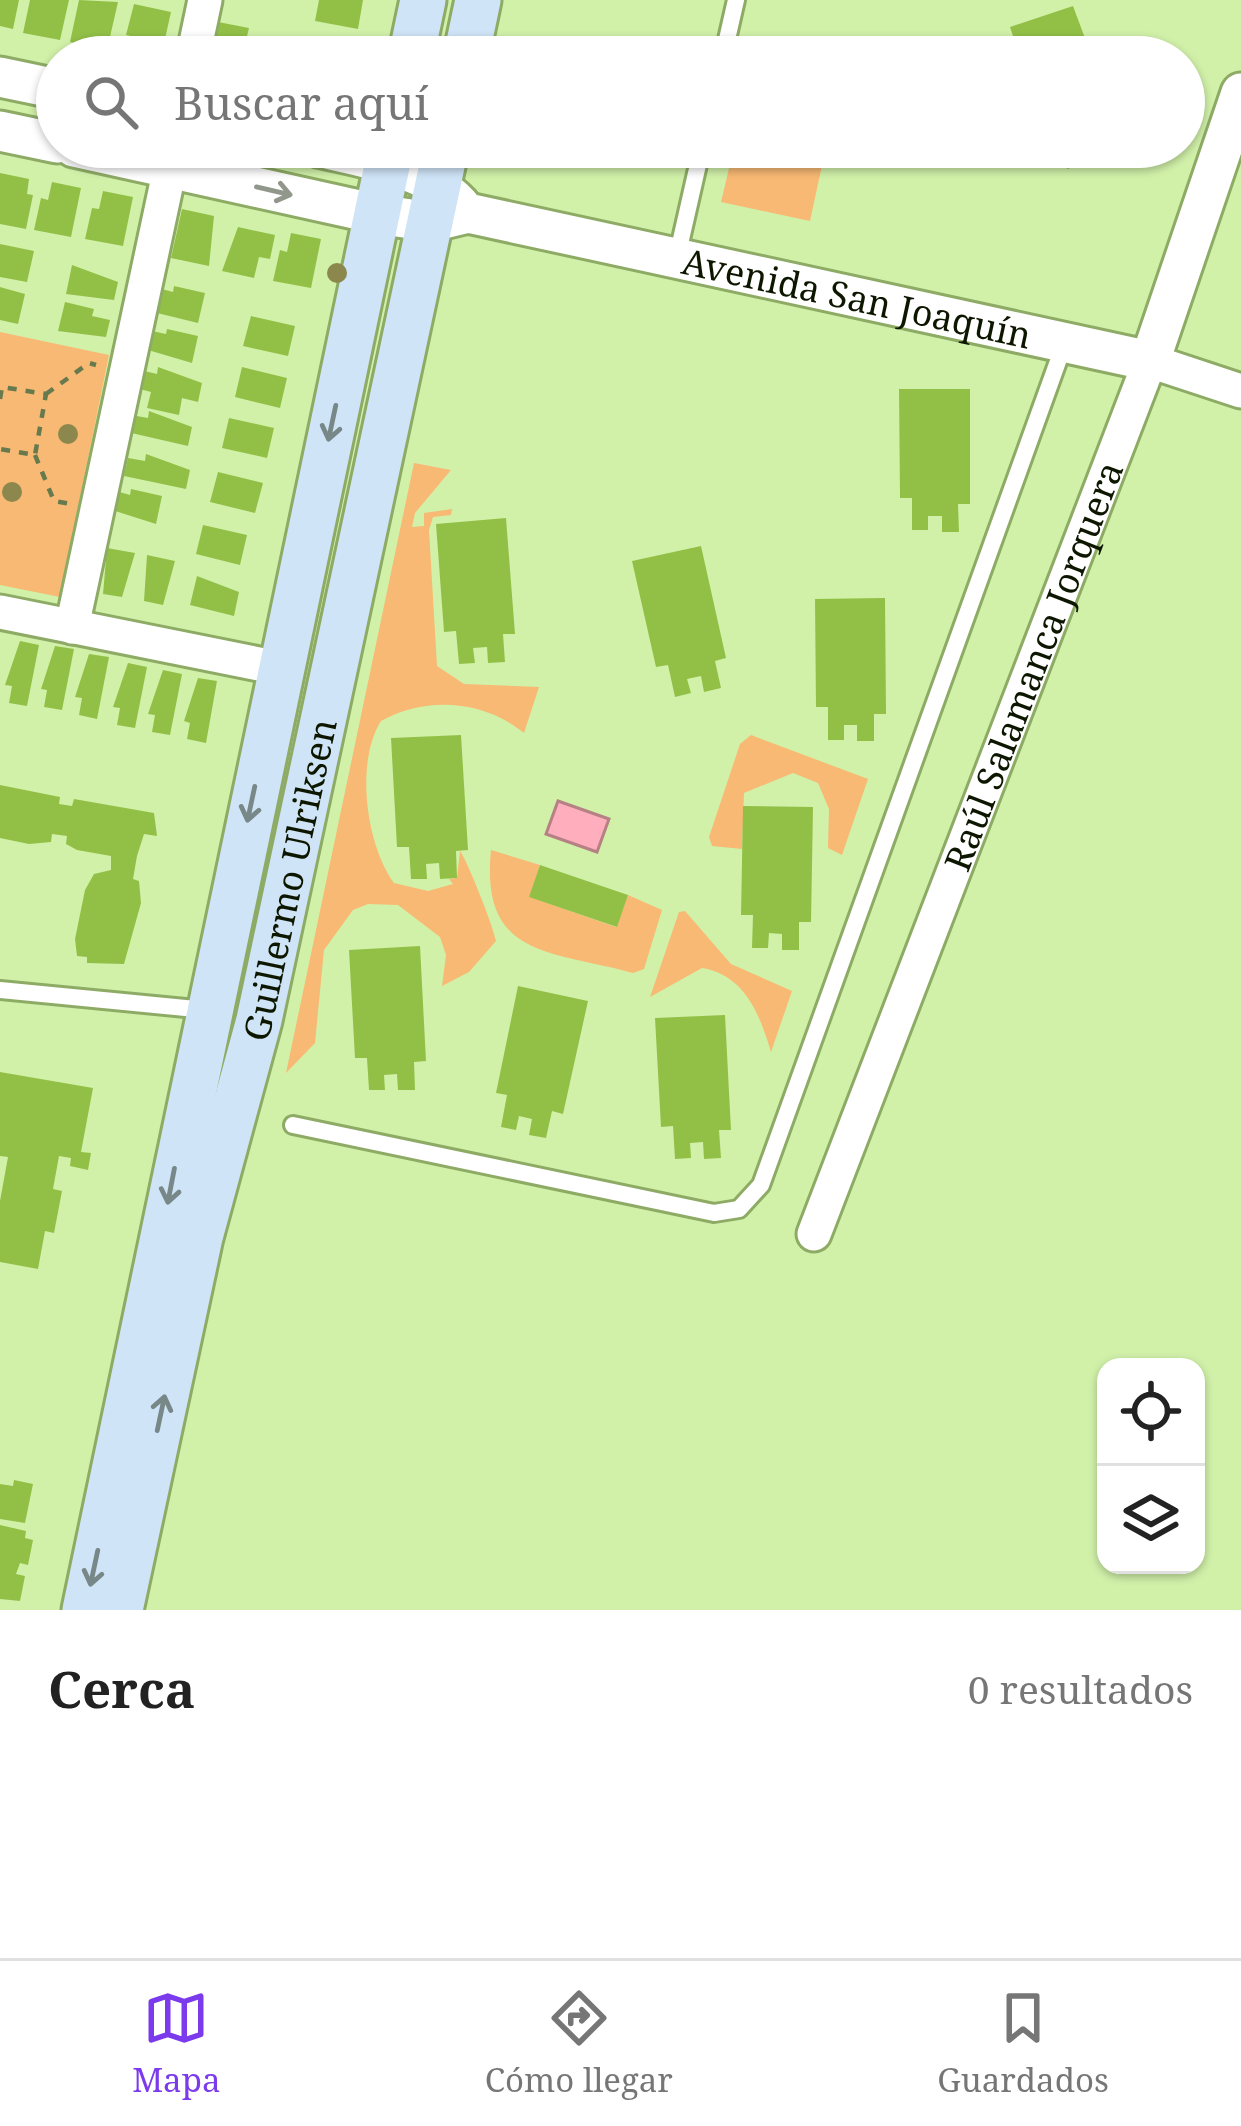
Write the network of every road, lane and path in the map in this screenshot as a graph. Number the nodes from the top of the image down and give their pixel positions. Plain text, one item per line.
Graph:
1 (205, 0) edge
2 (478, 0) edge
3 (736, 0) edge
4 (197, 36) edge
5 (470, 36) edge
6 (728, 36) edge
7 (0, 76) edge
8 (36, 84) edge
9 (1241, 93) edge
10 (0, 131) edge
11 (36, 139) edge
12 (170, 168) joint
13 (387, 168) edge
14 (410, 168) edge
15 (697, 168) edge
16 (446, 191) edge
17 (377, 214) junction
18 (677, 259) junction
19 (357, 308) junction
20 (1064, 342) junction
21 (401, 358) junction
22 (1150, 361) junction
23 (126, 371) junction
24 (1, 385) edge
25 (1241, 391) edge
26 (46, 394) junction
27 (0, 399) edge
28 (0, 449) edge
29 (35, 455) junction
30 (97, 509) junction
31 (0, 612) edge
32 (72, 627) junction
33 (279, 668) junction
34 (0, 990) edge
35 (207, 1010) junction
36 (292, 1125) dead end
37 (814, 1234) dead end
38 (85, 1610) edge
39 (120, 1610) edge

1 - 4 street
2 - 5 main road
3 - 6 lane
7 - 8 street
9 - 22 street, Raúl Salamanca Jorquera
10 - 11 street
12 -> 17 street, Avenida San Joaquín
12 - 23 street
13 - 17 main road, Guillermo Ulriksen
14 - 16 street, Avenida San Joaquín
15 - 18 lane
16 - 17 street, Avenida San Joaquín
16 - 18 street, Avenida San Joaquín
16 - 21 main road, Guillermo Ulriksen
17 - 19 main road, Guillermo Ulriksen
18 - 20 street, Avenida San Joaquín
19 - 21 main road
19 -> 33 main road, Guillermo Ulriksen
20 - 22 street, Avenida San Joaquín
20 - 36 lane
39 -> 21 main road, Guillermo Ulriksen
22 - 25 street, Avenida San Joaquín
22 - 37 street, Raúl Salamanca Jorquera
23 - 26 path
23 - 30 street
24 - 26 path
24 - 27 path
26 - 29 path
28 - 29 path
29 - 30 path
30 - 32 street
31 - 32 street
32 - 33 street
33 -> 35 main road, Guillermo Ulriksen
34 - 35 lane
35 -> 38 main road, Guillermo Ulriksen

